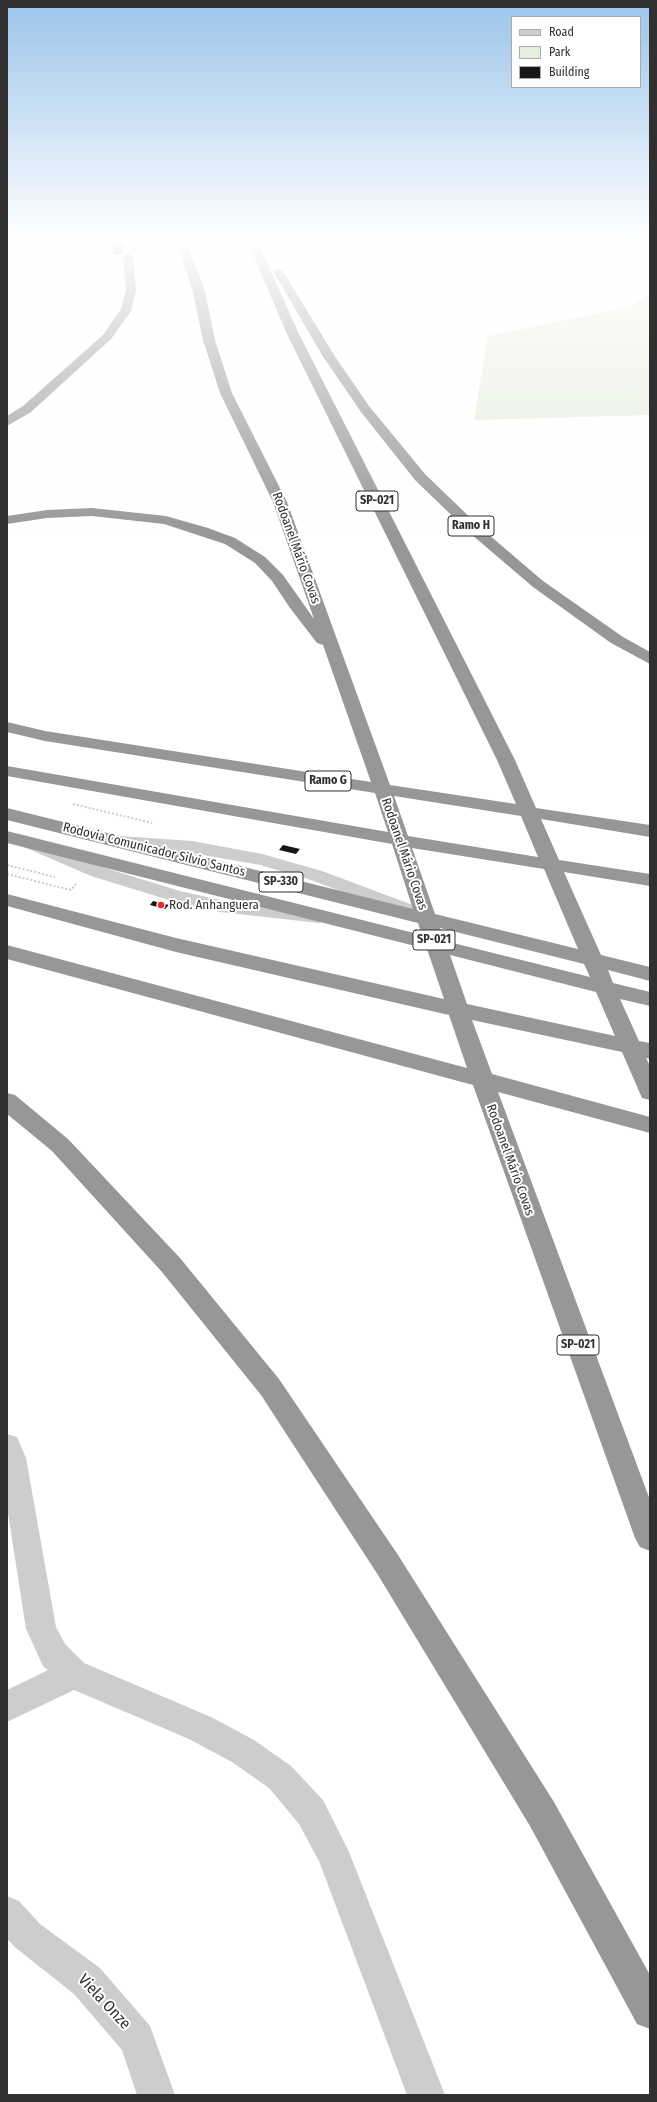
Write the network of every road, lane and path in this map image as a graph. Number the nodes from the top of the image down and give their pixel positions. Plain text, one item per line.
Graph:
1 (106, 338) edge
2 (209, 338) edge
3 (295, 338) edge
4 (318, 338) edge
5 (55, 384) junction
6 (7, 409) edge
7 (7, 422) edge
8 (7, 520) edge
9 (333, 652) junction
10 (650, 659) edge
11 (7, 728) edge
12 (7, 770) edge
13 (7, 814) edge
14 (650, 831) edge
15 (7, 837) edge
16 (28, 842) joint
17 (7, 865) edge
18 (7, 874) edge
19 (56, 878) dead end
20 (650, 880) edge
21 (70, 881) dead end
22 (7, 900) edge
23 (335, 919) joint
24 (7, 952) edge
25 (650, 974) edge
26 (650, 999) edge
27 (650, 1051) edge
28 (650, 1092) edge
29 (7, 1101) edge
30 (650, 1125) edge
31 (7, 1446) edge
32 (650, 1538) edge
33 (73, 1674) junction
34 (7, 1706) edge
35 (7, 1913) edge
36 (650, 2011) edge
37 (156, 2095) edge
38 (426, 2095) edge

1 - 5 highway
2 - 9 highway, Rodoanel Mário Covas / SP-021
3 - 28 highway, SP-021
4 - 10 highway, Ramo H
5 - 6 highway
5 - 7 highway
8 - 9 highway
9 - 32 highway, Rodoanel Mário Covas / SP-021
11 - 14 highway, Ramo G
12 - 20 highway
13 - 25 highway, Rodovia Comunicador Silvio Santos / SP-330
15 - 16 highway
16 - 23 street
17 - 19 path
18 - 21 path
22 - 27 highway
23 - 26 highway
24 - 30 highway
29 - 36 highway
31 - 33 street
33 - 34 street
33 - 38 street
35 - 37 street, Viela Onze

